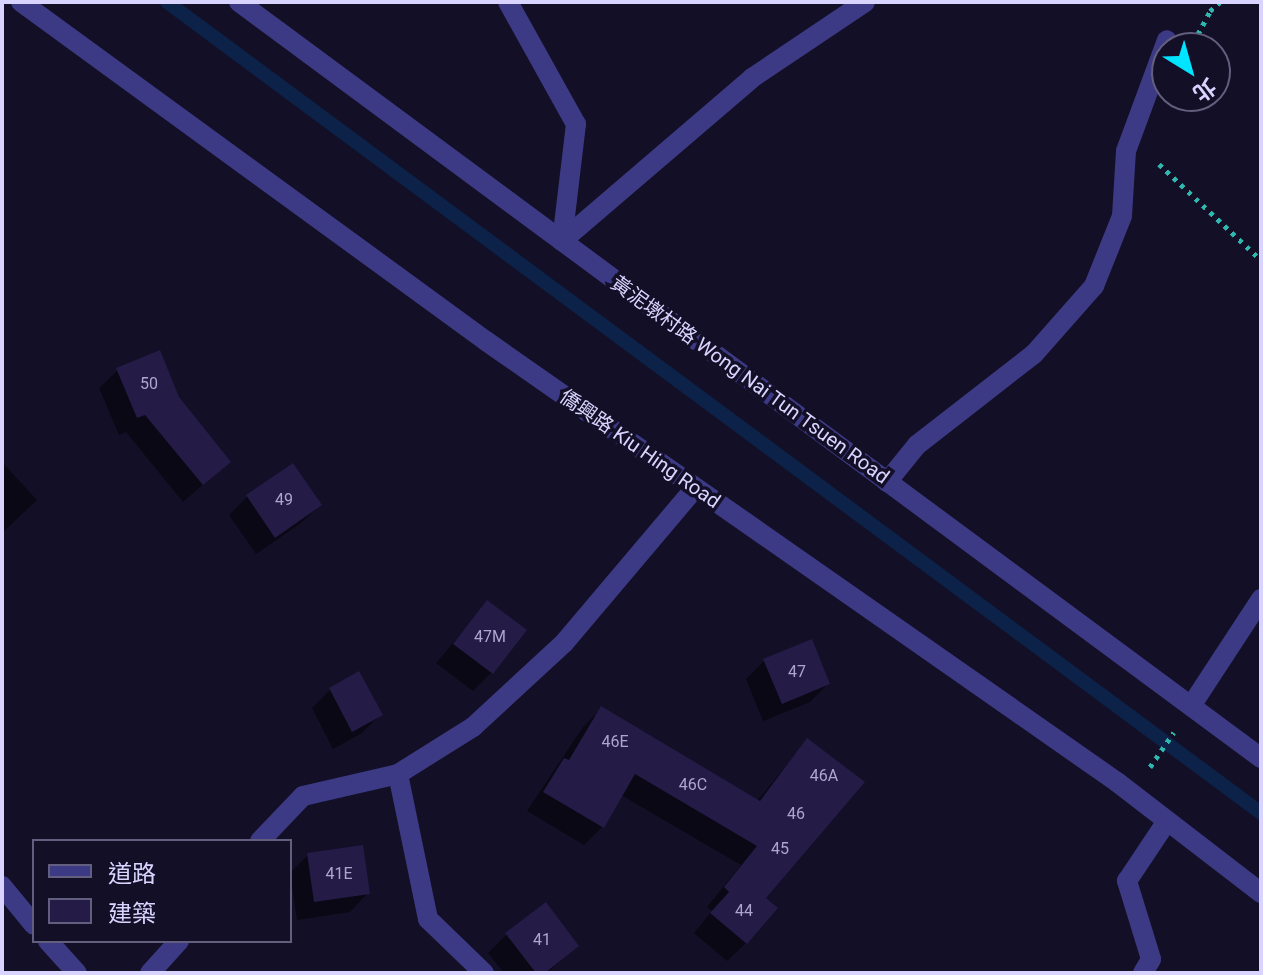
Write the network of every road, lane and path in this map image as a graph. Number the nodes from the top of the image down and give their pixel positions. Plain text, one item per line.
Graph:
1 (21, 2) edge
2 (239, 2) edge
3 (508, 2) edge
4 (865, 2) edge
5 (1220, 2) edge
6 (1199, 32) edge
7 (1151, 83) edge
8 (1151, 157) dead end
9 (562, 241) junction
10 (1261, 260) edge
11 (887, 482) junction
12 (695, 488) junction
13 (1261, 599) edge
14 (1191, 706) junction
15 (1177, 726) dead end
16 (1261, 758) edge
17 (1151, 764) dead end
18 (398, 774) junction
19 (1167, 821) junction
20 (262, 839) edge
21 (2, 886) edge
22 (1261, 893) edge
23 (32, 923) edge
24 (50, 943) edge
25 (177, 943) edge
26 (77, 973) edge
27 (150, 973) edge
28 (484, 973) edge
29 (1143, 973) edge

1 - 12 street, 僑興路 Kiu Hing Road
2 - 9 street, 黃泥墩村路 Wong Nai Tun Tsuen Road
3 - 9 street
4 - 9 street
5 - 6 path
7 - 11 street
8 - 10 path
9 - 11 street, 黃泥墩村路 Wong Nai Tun Tsuen Road
11 - 14 street, 黃泥墩村路 Wong Nai Tun Tsuen Road
12 - 18 street
12 - 19 street, 僑興路 Kiu Hing Road
13 - 14 street
14 - 16 street, 黃泥墩村路 Wong Nai Tun Tsuen Road
15 - 17 path
18 - 20 street
18 - 28 street
19 - 22 street, 僑興路 Kiu Hing Road
19 - 29 street
21 - 23 street
24 - 26 street
25 - 27 street

